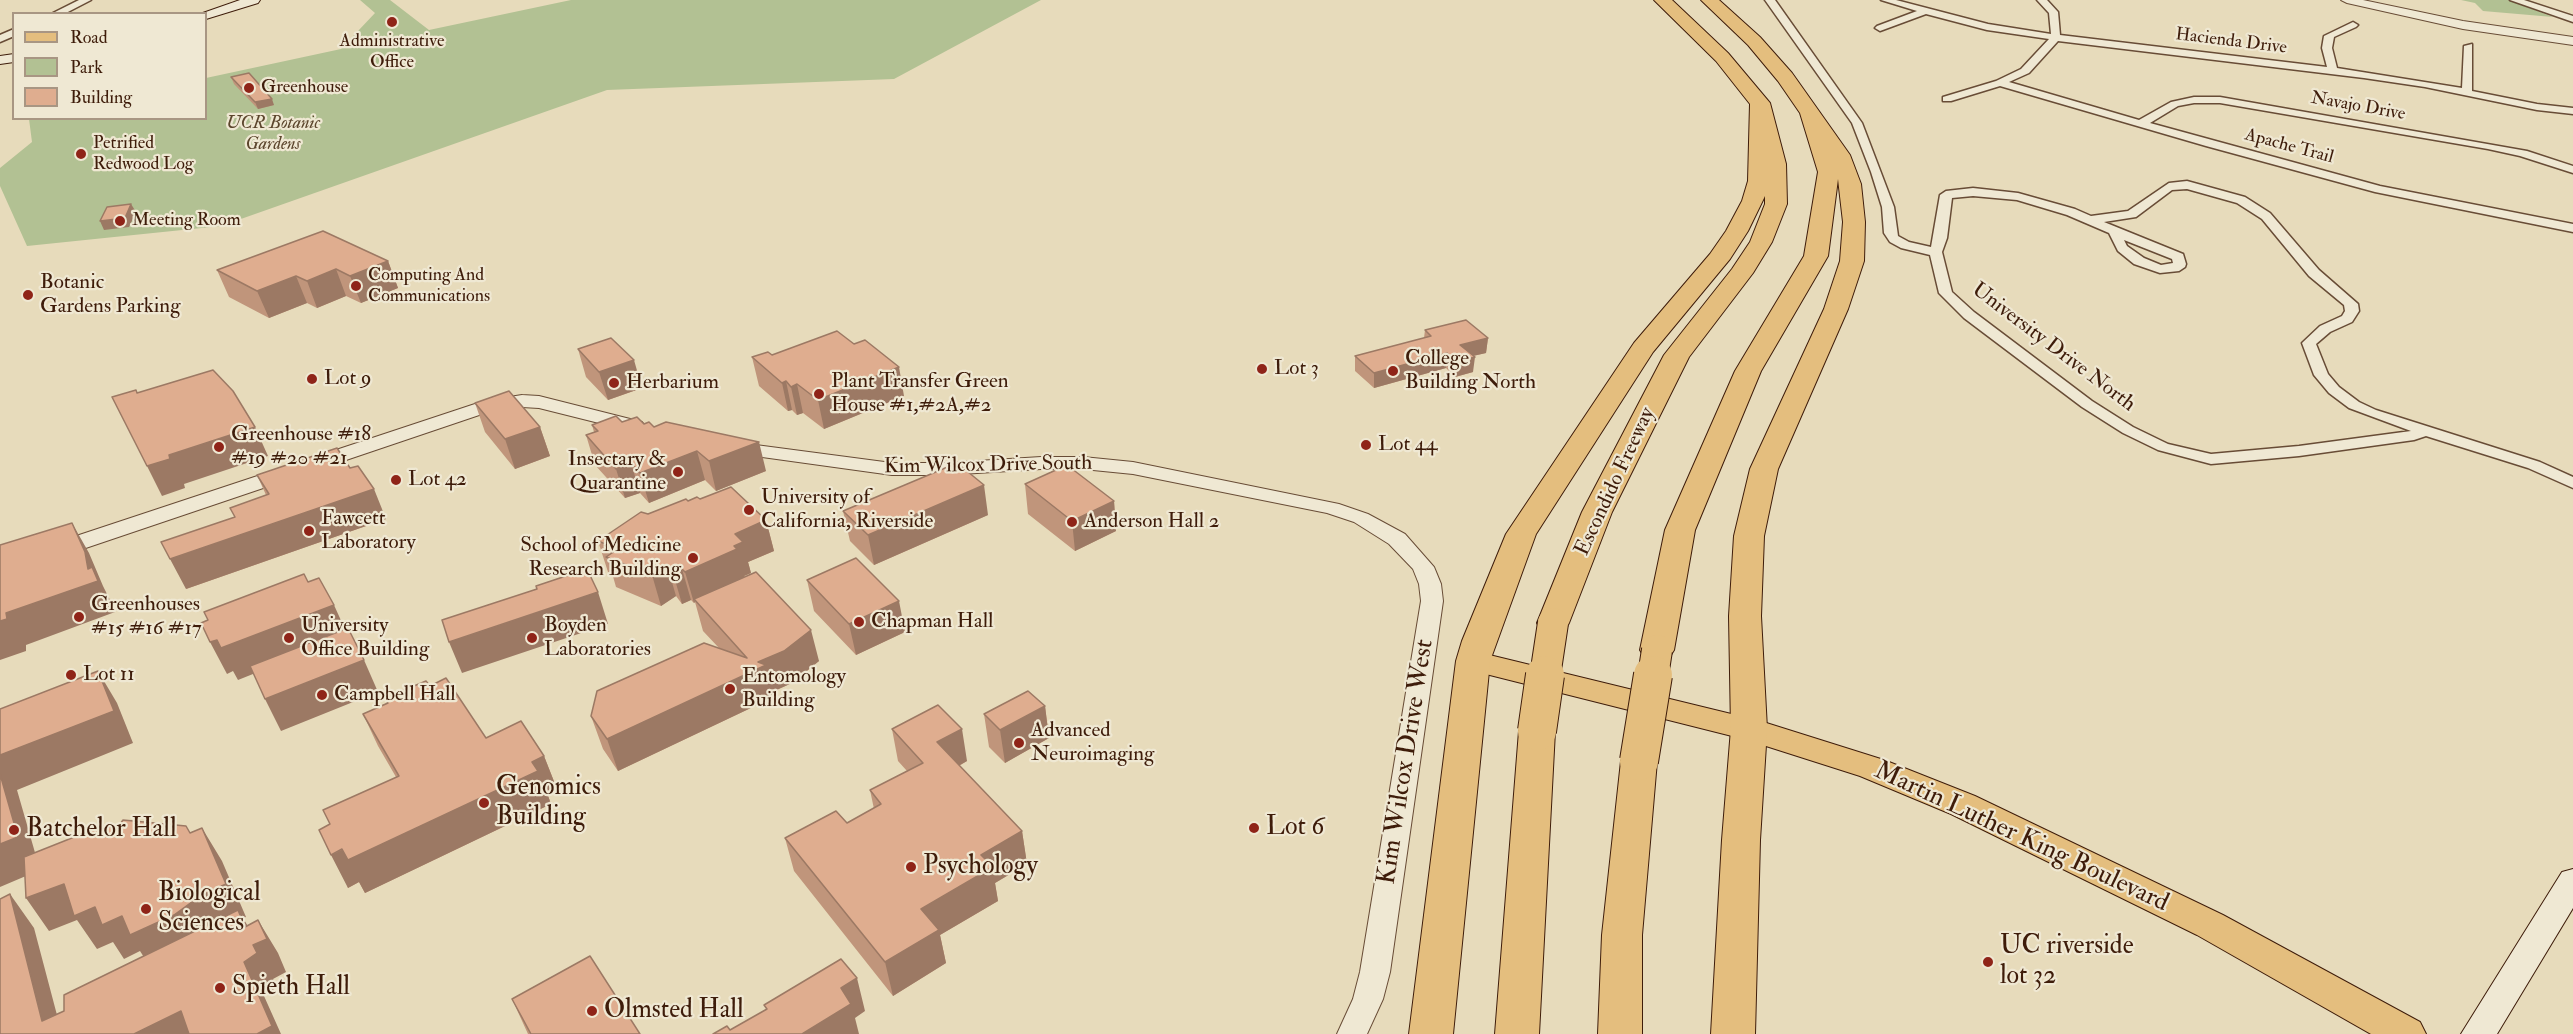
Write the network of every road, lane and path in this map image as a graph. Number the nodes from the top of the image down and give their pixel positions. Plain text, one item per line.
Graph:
1 (86, 0) edge
2 (253, 0) edge
3 (1662, 0) edge
4 (1709, 0) edge
5 (1770, 0) edge
6 (1886, 0) edge
7 (2042, 0) edge
8 (2347, 0) edge
9 (2515, 0) edge
10 (1925, 11) junction
11 (59, 12) edge
12 (207, 15) edge
13 (2573, 19) edge
14 (2353, 25) dead end
15 (1880, 28) dead end
16 (2055, 38) junction
17 (2573, 40) edge
18 (2469, 46) dead end
19 (2333, 71) junction
20 (2000, 83) junction
21 (2467, 93) junction
22 (1947, 99) dead end
23 (1760, 103) junction
24 (2573, 111) edge
25 (1810, 113) junction
26 (2140, 123) junction
27 (2573, 170) edge
28 (2091, 220) junction
29 (2573, 228) edge
30 (2114, 231) junction
31 (1936, 252) junction
32 (2425, 430) junction
33 (655, 431) edge
34 (713, 445) edge
35 (2573, 483) edge
36 (1361, 518) joint
37 (42, 555) edge
38 (1473, 661) junction
39 (1749, 729) junction
40 (2573, 881) edge
41 (1352, 1034) edge
42 (1431, 1034) edge
43 (1517, 1034) edge
44 (1620, 1034) edge
45 (1733, 1034) edge
46 (2406, 1034) edge
47 (2478, 1034) edge

1 - 11 street
2 - 12 main road
3 - 23 highway, Escondido Freeway
4 - 25 highway
5 - 31 street
6 - 10 street, Hacienda Drive
7 - 16 street
8 - 17 street
9 - 13 street
10 - 15 street
10 - 16 street, Hacienda Drive
14 - 19 street
16 - 19 street, Hacienda Drive
16 - 20 street
18 - 21 street
19 - 21 street, Hacienda Drive
20 - 22 street
20 - 26 street, Apache Trail
21 - 24 street, Hacienda Drive
23 - 38 highway
23 - 43 highway, Escondido Freeway, bridge
25 - 39 highway
25 - 44 highway, bridge
26 - 27 street, Navajo Drive
26 - 29 street, Apache Trail
28 - 30 street
28 - 31 street
28 - 32 street
30 - 30 street
31 - 32 street, University Drive North
32 - 35 street
33 - 37 street
34 - 36 street, Kim Wilcox Drive South
36 - 41 street, Kim Wilcox Drive West
38 - 39 main road, Martin Luther King Boulevard
38 - 42 highway
39 - 45 highway
39 - 46 main road, Martin Luther King Boulevard
40 - 47 main road

